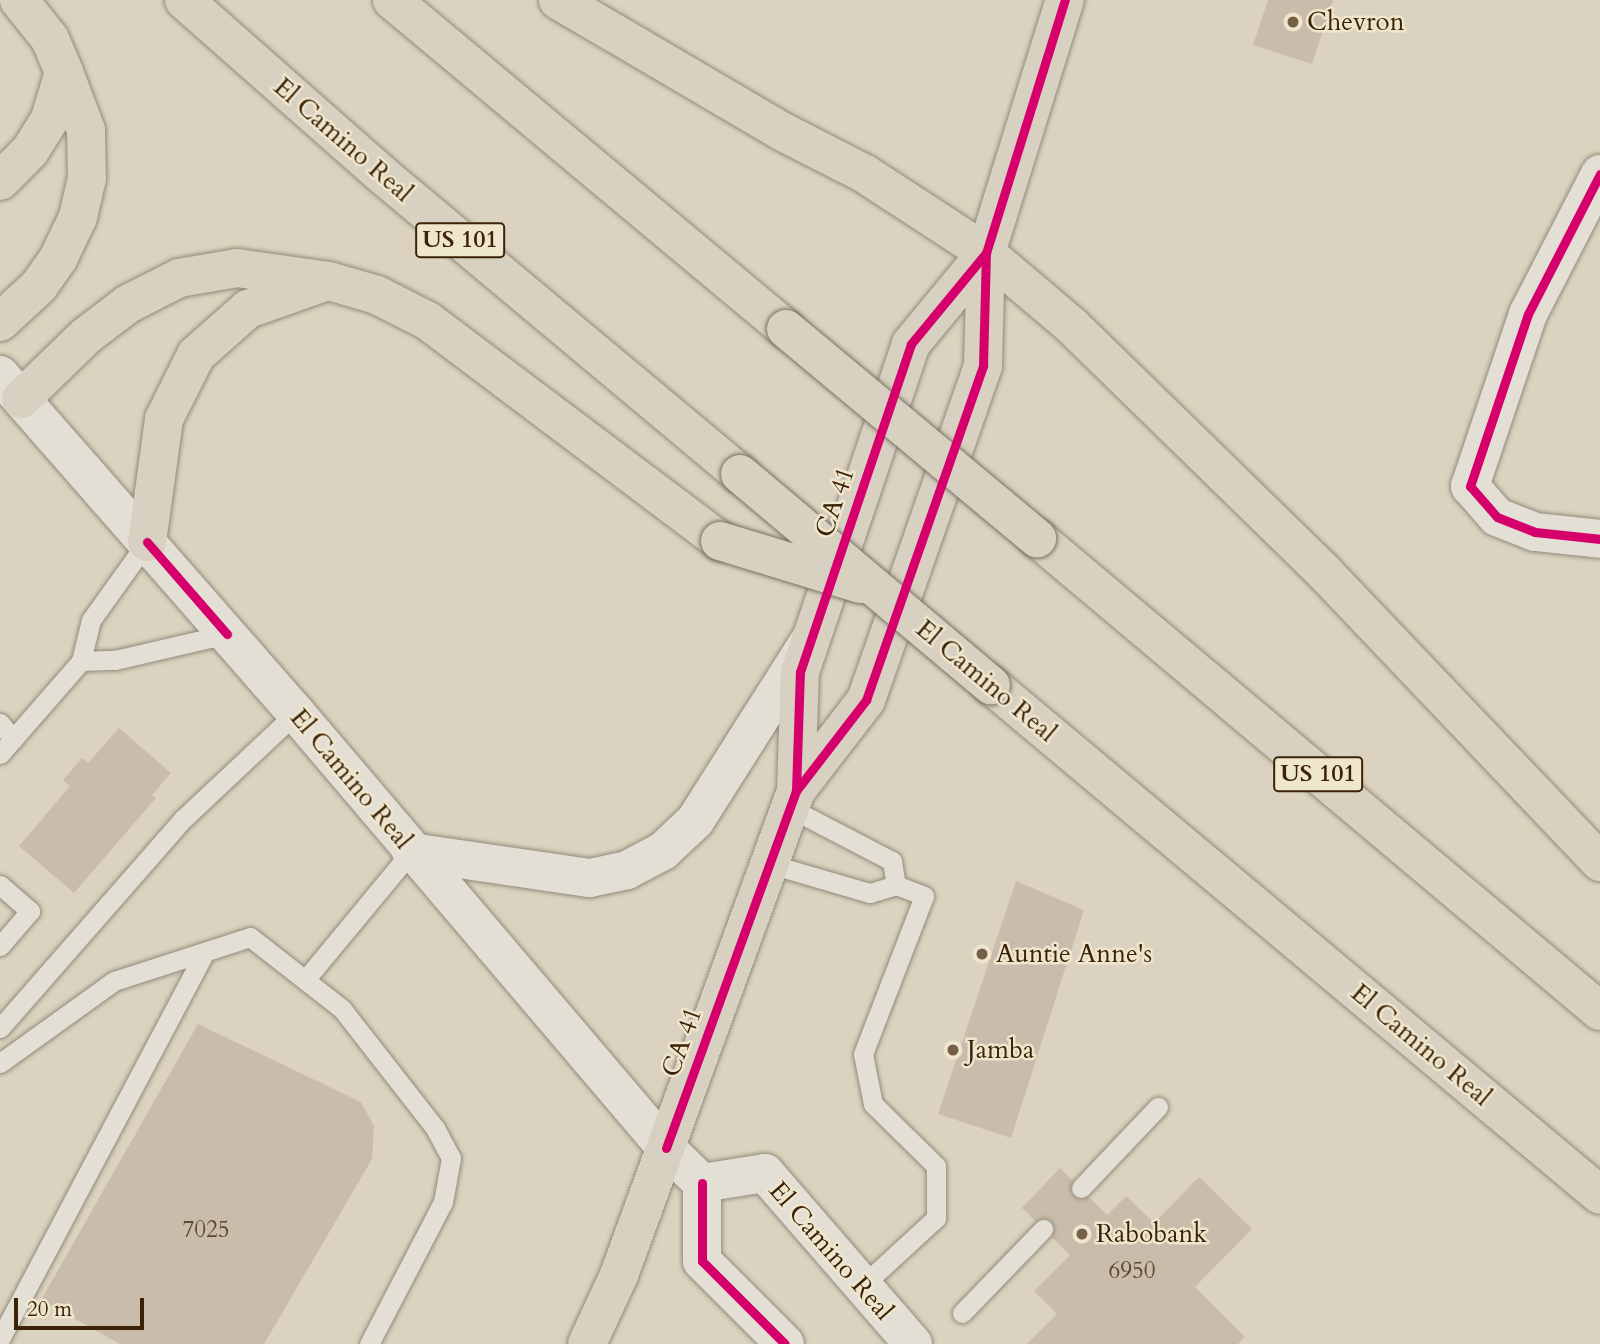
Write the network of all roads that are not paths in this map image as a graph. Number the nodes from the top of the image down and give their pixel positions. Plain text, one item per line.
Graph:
1 (19, 0) edge
2 (184, 0) edge
3 (391, 0) edge
4 (558, 0) edge
5 (1065, 0) edge
6 (64, 72) junction
7 (1600, 174) edge
8 (0, 181) edge
9 (986, 253) junction
10 (329, 281) junction
11 (0, 322) edge
12 (7, 394) edge
13 (1600, 539) edge
14 (147, 542) junction
15 (877, 589) junction
16 (228, 634) junction
17 (813, 635) junction
18 (81, 661) junction
19 (296, 713) junction
20 (0, 723) edge
21 (7, 747) edge
22 (793, 800) junction
23 (411, 852) junction
24 (770, 863) junction
25 (1600, 863) edge
26 (896, 885) junction
27 (0, 886) edge
28 (0, 946) edge
29 (205, 952) junction
30 (305, 980) junction
31 (1600, 1011) edge
32 (0, 1028) edge
33 (0, 1063) edge
34 (1158, 1107) dead end
35 (666, 1148) junction
36 (702, 1184) junction
37 (1081, 1188) dead end
38 (1600, 1195) edge
39 (1043, 1228) dead end
40 (860, 1288) junction
41 (962, 1313) dead end
42 (0, 1339) edge
43 (369, 1344) edge
44 (587, 1344) edge
45 (785, 1344) edge
46 (913, 1344) edge

1 - 6 main road
2 - 15 main road, El Camino Real / US 101, bridge
3 - 31 main road, US 101, bridge
4 - 9 main road
5 - 9 main road, CA 41 / CA 41
6 - 8 main road
6 - 11 main road
7 - 13 main road
9 - 17 main road, CA 41 / CA 41
9 - 22 main road, CA 41 / CA 41
9 - 25 main road
10 - 12 main road
10 - 14 main road
10 - 15 main road, bridge
12 - 14 main road, El Camino Real
14 - 16 main road, El Camino Real
14 - 18 lane
15 - 38 main road, El Camino Real / US 101, bridge
16 - 18 lane
16 - 19 main road, El Camino Real
17 - 22 main road, CA 41 / CA 41
17 - 23 main road
18 - 21 lane
19 - 23 main road, El Camino Real
19 - 32 lane
20 - 21 lane
22 - 24 main road, CA 41 / CA 41
22 - 26 lane
23 - 30 lane
23 - 35 main road, El Camino Real
24 - 26 lane
24 - 35 main road, CA 41 / CA 41
26 - 40 lane
27 - 28 lane
29 - 30 lane
29 - 33 lane
29 - 42 lane
30 - 43 lane
34 - 37 lane
35 - 36 main road, El Camino Real
35 - 44 main road, CA 41
36 - 40 main road, El Camino Real
36 - 45 main road
39 - 41 lane
40 - 46 main road, El Camino Real

